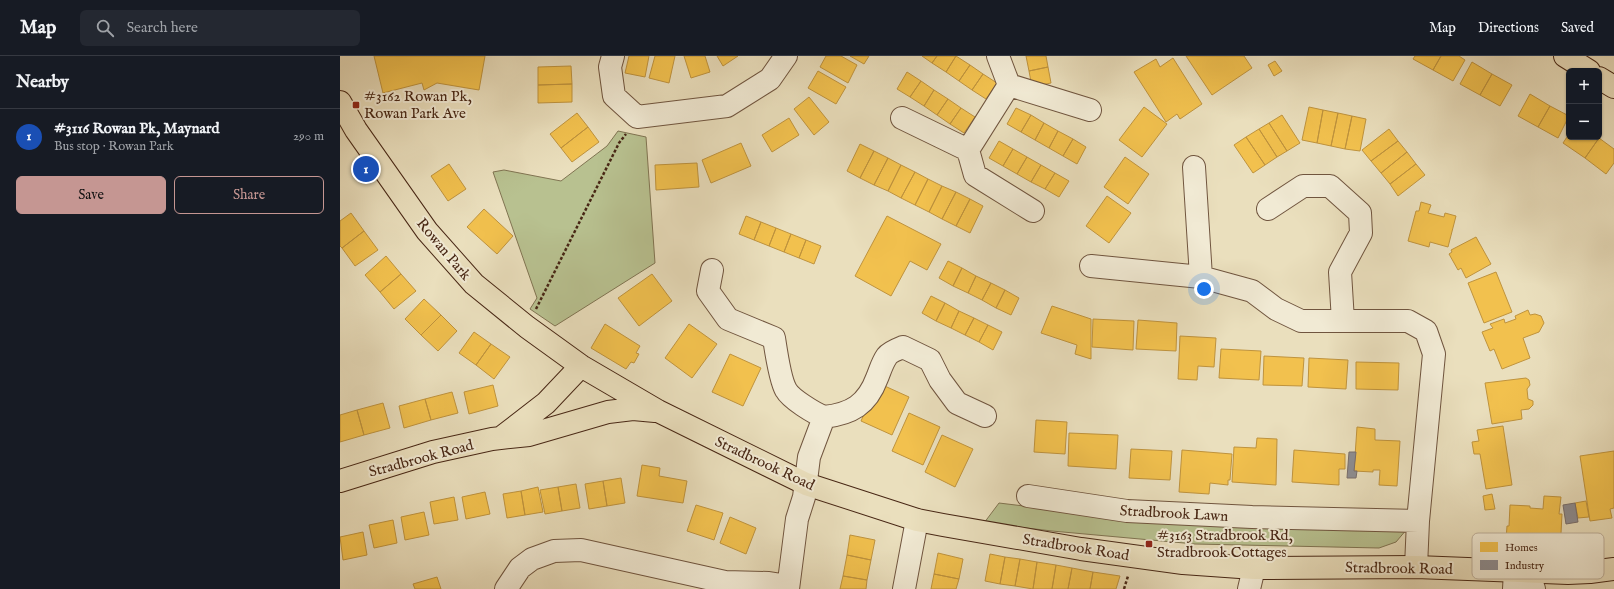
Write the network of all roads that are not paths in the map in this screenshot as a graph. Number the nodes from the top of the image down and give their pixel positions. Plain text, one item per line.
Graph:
1 (613, 56) edge
2 (786, 56) edge
3 (998, 56) edge
4 (1565, 56) edge
5 (1584, 68) edge
6 (1602, 80) edge
7 (1009, 86) junction
8 (1614, 87) edge
9 (340, 102) edge
10 (1090, 110) dead end
11 (902, 118) dead end
12 (968, 150) junction
13 (1194, 168) dead end
14 (1268, 209) dead end
15 (1033, 211) dead end
16 (1091, 266) dead end
17 (712, 270) dead end
18 (1201, 277) junction
19 (1342, 321) junction
20 (580, 366) junction
21 (658, 411) junction
22 (985, 416) dead end
23 (824, 417) junction
24 (502, 437) junction
25 (340, 481) edge
26 (806, 484) junction
27 (1028, 496) dead end
28 (917, 520) junction
29 (1418, 521) junction
30 (1416, 567) junction
31 (1254, 568) junction
32 (1614, 569) edge
33 (1604, 570) edge
34 (1472, 574) edge
35 (788, 588) edge
36 (506, 589) edge
37 (904, 589) edge
38 (1249, 589) edge

1 - 2 street
3 - 7 street
4 - 5 main road
6 - 8 main road
7 - 10 street
7 - 12 street
9 - 20 main road, Rowan Park
11 - 12 street
12 - 15 street
13 - 18 street
14 - 19 street
16 - 18 street
17 - 23 street
18 - 19 street
19 - 29 street
20 - 21 main road, Stradbrook Road
20 - 24 main road, Stradbrook Road
21 - 24 main road, Stradbrook Road
21 - 26 main road, Stradbrook Road
22 - 23 street
23 - 26 street
24 - 25 main road, Stradbrook Road
26 - 28 main road, Stradbrook Road
26 - 35 street
27 - 29 street, Stradbrook Lawn
28 - 31 main road, Stradbrook Road
28 - 37 street
29 - 30 street
30 - 31 main road, Stradbrook Road
30 - 34 main road, Stradbrook Road
31 - 38 street
32 - 33 main road, Stradbrook Road
35 - 36 street

